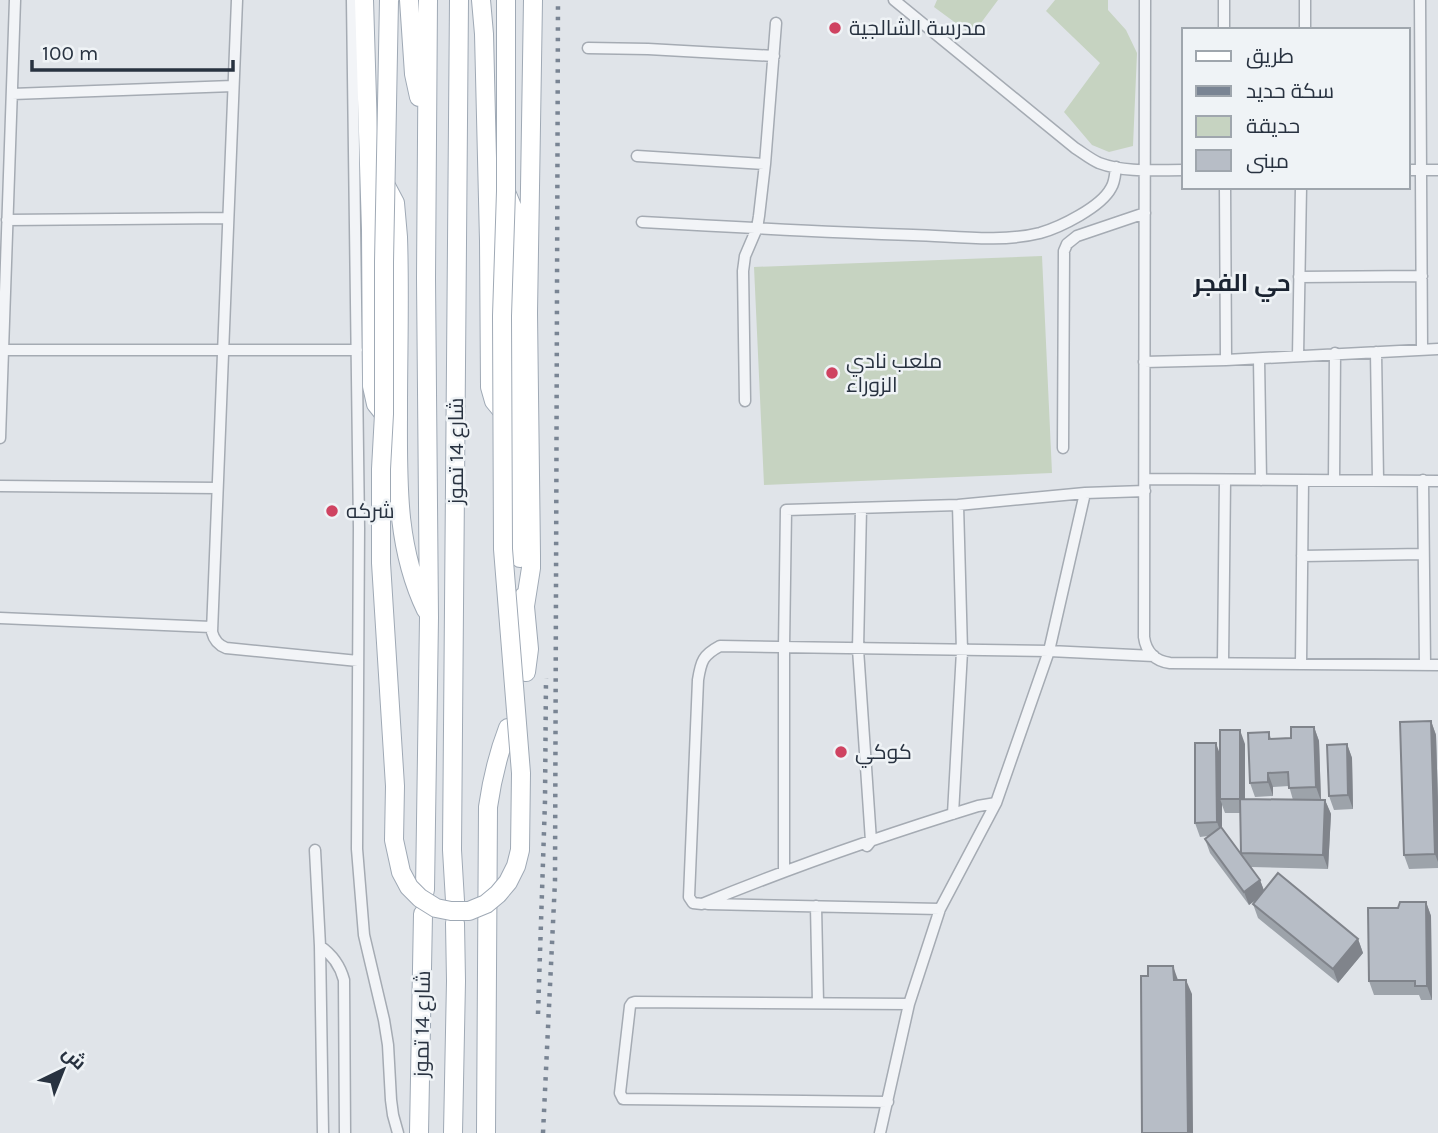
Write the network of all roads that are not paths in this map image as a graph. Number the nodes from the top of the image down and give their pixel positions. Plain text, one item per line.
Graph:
1 (15, 0) edge
2 (237, 0) edge
3 (352, 0) edge
4 (364, 0) edge
5 (389, 0) edge
6 (409, 0) edge
7 (428, 0) edge
8 (459, 0) edge
9 (481, 0) edge
10 (506, 0) edge
11 (533, 0) edge
12 (894, 0) edge
13 (1145, 0) edge
14 (1224, 0) edge
15 (1305, 0) edge
16 (1420, 0) edge
17 (776, 23) dead end
18 (1224, 28) edge
19 (1305, 28) edge
20 (588, 48) dead end
21 (774, 56) junction
22 (233, 86) junction
23 (12, 94) junction
24 (426, 119) junction
25 (638, 156) dead end
26 (765, 164) junction
27 (1116, 167) junction
28 (1145, 170) junction
29 (1182, 170) edge
30 (1410, 170) edge
31 (1421, 170) junction
32 (1438, 170) edge
33 (386, 186) junction
34 (1225, 189) edge
35 (1301, 189) edge
36 (506, 191) junction
37 (1146, 213) junction
38 (228, 218) junction
39 (7, 220) junction
40 (642, 222) dead end
41 (757, 228) junction
42 (1422, 276) junction
43 (1299, 277) junction
44 (223, 349) junction
45 (357, 349) junction
46 (1422, 349) junction
47 (1438, 349) edge
48 (1, 350) edge
49 (1376, 352) junction
50 (1335, 354) junction
51 (1298, 356) junction
52 (1259, 359) junction
53 (1226, 360) junction
54 (1144, 362) junction
55 (745, 401) dead end
56 (0, 411) edge
57 (503, 412) junction
58 (384, 414) junction
59 (0, 438) edge
60 (1063, 448) dead end
61 (1225, 480) junction
62 (1261, 480) junction
63 (1303, 480) junction
64 (1334, 480) junction
65 (1378, 481) junction
66 (1423, 481) junction
67 (1438, 481) edge
68 (1145, 485) junction
69 (0, 486) edge
70 (217, 488) junction
71 (1085, 494) junction
72 (958, 505) junction
73 (861, 508) junction
74 (1423, 554) junction
75 (1302, 556) junction
76 (525, 606) junction
77 (429, 617) junction
78 (0, 618) edge
79 (212, 627) junction
80 (784, 647) junction
81 (858, 649) junction
82 (962, 651) junction
83 (1049, 652) junction
84 (1154, 656) junction
85 (358, 661) junction
86 (1223, 663) junction
87 (1301, 664) junction
88 (1425, 664) junction
89 (1438, 664) edge
90 (526, 673) dead end
91 (508, 728) dead end
92 (996, 803) junction
93 (953, 814) junction
94 (868, 844) junction
95 (315, 850) dead end
96 (784, 870) junction
97 (425, 891) dead end
98 (455, 901) dead end
99 (702, 904) junction
100 (816, 906) junction
101 (940, 909) junction
102 (423, 914) dead end
103 (454, 923) dead end
104 (320, 946) junction
105 (818, 1003) junction
106 (909, 1004) junction
107 (888, 1102) junction
108 (323, 1133) edge
109 (345, 1133) edge
110 (398, 1133) edge
111 (419, 1133) edge
112 (453, 1133) edge
113 (486, 1133) edge
114 (880, 1133) edge

1 - 23 street
2 - 22 street
3 - 45 street
4 - 58 main road
5 - 33 main road, bridge
6 - 24 main road
7 - 24 main road, شارع 14 تموز
8 - 98 main road, شارع 14 تموز
9 - 57 main road
10 - 36 main road, bridge
11 - 76 main road
12 - 27 street
13 - 28 street
14 - 18 street
15 - 19 street
16 - 31 street
17 - 21 street
20 - 21 street
21 - 26 street
22 - 23 street
22 - 38 street
23 - 39 street
24 - 77 main road, شارع 14 تموز
25 - 26 street
26 - 41 street
27 - 28 street
27 - 41 street
28 - 29 street
28 - 37 street
30 - 31 street
31 - 32 street
31 - 42 street
33 - 58 main road, bridge
33 - 77 main road
34 - 53 street
35 - 43 street
36 - 57 main road, bridge
36 - 76 main road
37 - 54 street
37 - 60 street
38 - 39 street
38 - 44 street
39 - 48 street
40 - 41 street
41 - 55 street
42 - 43 street
42 - 46 street
43 - 51 street
44 - 45 street
44 - 48 street
44 - 70 street
45 - 85 street
46 - 47 street
46 - 49 street
48 - 56 street
49 - 50 street
49 - 65 street
50 - 51 street
50 - 64 street
51 - 52 street
52 - 53 street
52 - 62 street
53 - 54 street
54 - 68 street
56 - 59 street
57 - 58 main road, bridge
61 - 62 street
61 - 68 street
61 - 86 street
62 - 63 street
63 - 64 street
63 - 75 street
64 - 65 street
65 - 66 street
66 - 67 street
66 - 74 street
68 - 71 street
68 - 84 street
69 - 70 street
70 - 79 street
71 - 72 street
71 - 83 street
72 - 73 street
72 - 82 street
73 - 80 street
73 - 81 street
74 - 75 street
74 - 88 street
75 - 87 street
76 - 90 main road
77 - 97 main road, شارع 14 تموز
78 - 79 street
79 - 85 street
80 - 81 street
80 - 96 street
80 - 99 street
81 - 82 street
81 - 94 street
82 - 83 street
82 - 93 street
83 - 84 street
83 - 92 street
84 - 86 street
85 - 110 street
86 - 87 street
87 - 88 street
88 - 89 street
91 - 113 main road
92 - 93 street
92 - 101 street
93 - 94 street
94 - 96 street
95 - 104 street
96 - 99 street
99 - 100 street
100 - 101 street
100 - 105 street
101 - 106 street
102 - 111 main road, شارع 14 تموز
103 - 112 main road, شارع 14 تموز
104 - 108 street
104 - 109 street
105 - 106 street
105 - 107 street
106 - 107 street
107 - 114 street

